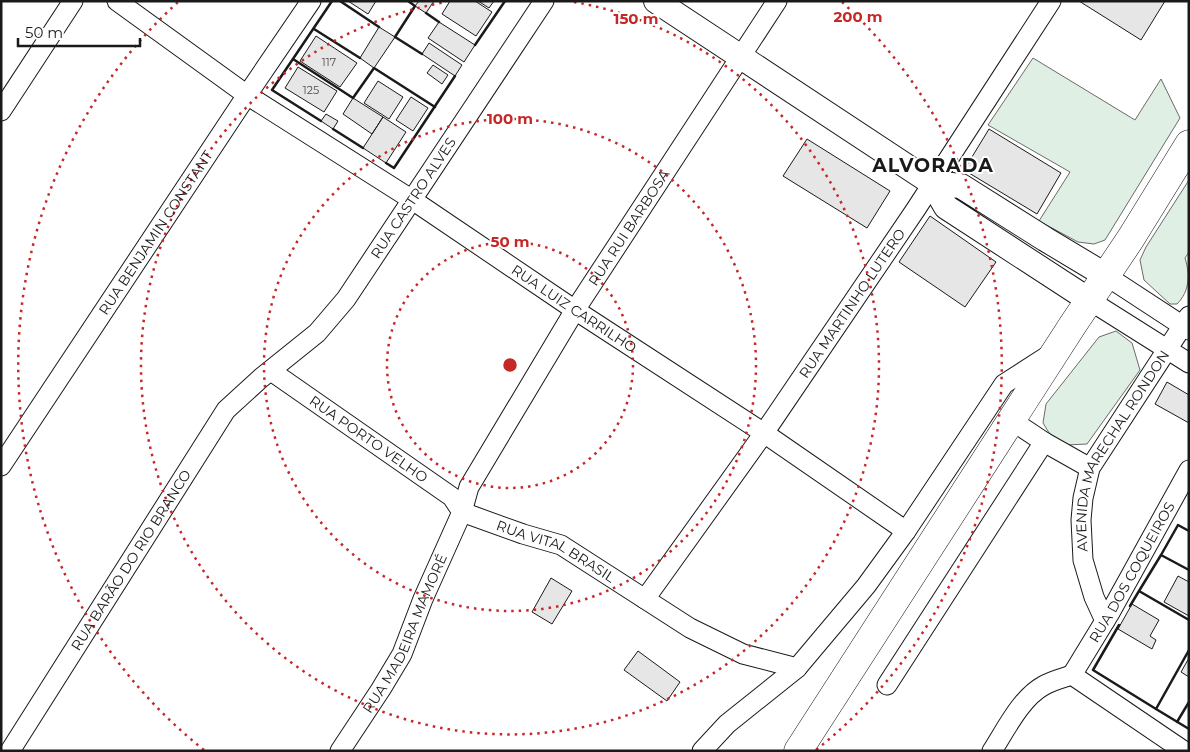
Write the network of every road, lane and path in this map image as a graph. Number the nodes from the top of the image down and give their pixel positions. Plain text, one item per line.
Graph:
1 (73, 1) edge
2 (117, 1) edge
3 (311, 1) edge
4 (544, 1) edge
5 (656, 1) edge
6 (777, 1) edge
7 (1050, 1) edge
8 (740, 57) junction
9 (247, 95) junction
10 (1, 111) edge
11 (1189, 144) edge
12 (932, 183) junction
13 (411, 199) junction
14 (1105, 275) junction
15 (1089, 300) junction
16 (574, 310) junction
17 (1187, 324) edge
18 (1167, 349) junction
19 (1056, 350) junction
20 (1189, 363) edge
21 (266, 374) junction
22 (1011, 420) junction
23 (764, 433) junction
24 (1044, 442) junction
25 (1, 466) edge
26 (1090, 468) junction
27 (1189, 470) edge
28 (462, 512) junction
29 (906, 532) junction
30 (645, 599) junction
31 (1105, 621) junction
32 (797, 668) junction
33 (1072, 675) junction
34 (887, 685) dead end
35 (10, 751) edge
36 (340, 751) edge
37 (702, 751) edge
38 (798, 751) edge
39 (992, 751) edge
40 (1184, 751) edge

1 - 10 street
2 - 9 street, RUA LUIZ CARRILHO
3 - 9 street, RUA BENJAMIN CONSTANT
4 - 13 street, RUA CASTRO ALVES
5 - 8 main road
6 - 8 street, RUA RUI BARBOSA
7 - 12 street, RUA MARTINHO LUTERO
8 - 12 main road
8 - 16 street, RUA RUI BARBOSA
9 - 13 street, RUA LUIZ CARRILHO
9 - 25 street, RUA BENJAMIN CONSTANT
11 - 14 highway
12 - 14 main road
12 - 15 main road
12 - 23 street, RUA MARTINHO LUTERO
13 - 16 street, RUA LUIZ CARRILHO
13 - 21 street, RUA CASTRO ALVES
14 - 15 highway
14 - 17 street
15 - 18 street
15 - 19 highway
16 - 23 street, RUA LUIZ CARRILHO
16 - 28 street, RUA RUI BARBOSA
17 - 18 street, AVENIDA MARECHAL RONDON
18 - 20 street
18 - 26 street, AVENIDA MARECHAL RONDON
19 - 22 highway
19 - 29 street
21 - 28 street, RUA PORTO VELHO
21 - 35 street, RUA BARÃO DO RIO BRANCO
22 - 24 street
22 - 38 highway
23 - 29 street, RUA LUIZ CARRILHO
23 - 30 street, RUA MARTINHO LUTERO
24 - 26 street
24 - 34 street
26 - 31 street, AVENIDA MARECHAL RONDON
27 - 31 street, RUA DOS COQUEIROS
28 - 30 street, RUA VITAL BRASIL
28 - 36 street, RUA MADEIRA MAMORÉ
29 - 32 street
30 - 32 street, RUA VITAL BRASIL
31 - 33 street, RUA DOS COQUEIROS
32 - 37 street
33 - 39 street
33 - 40 street

